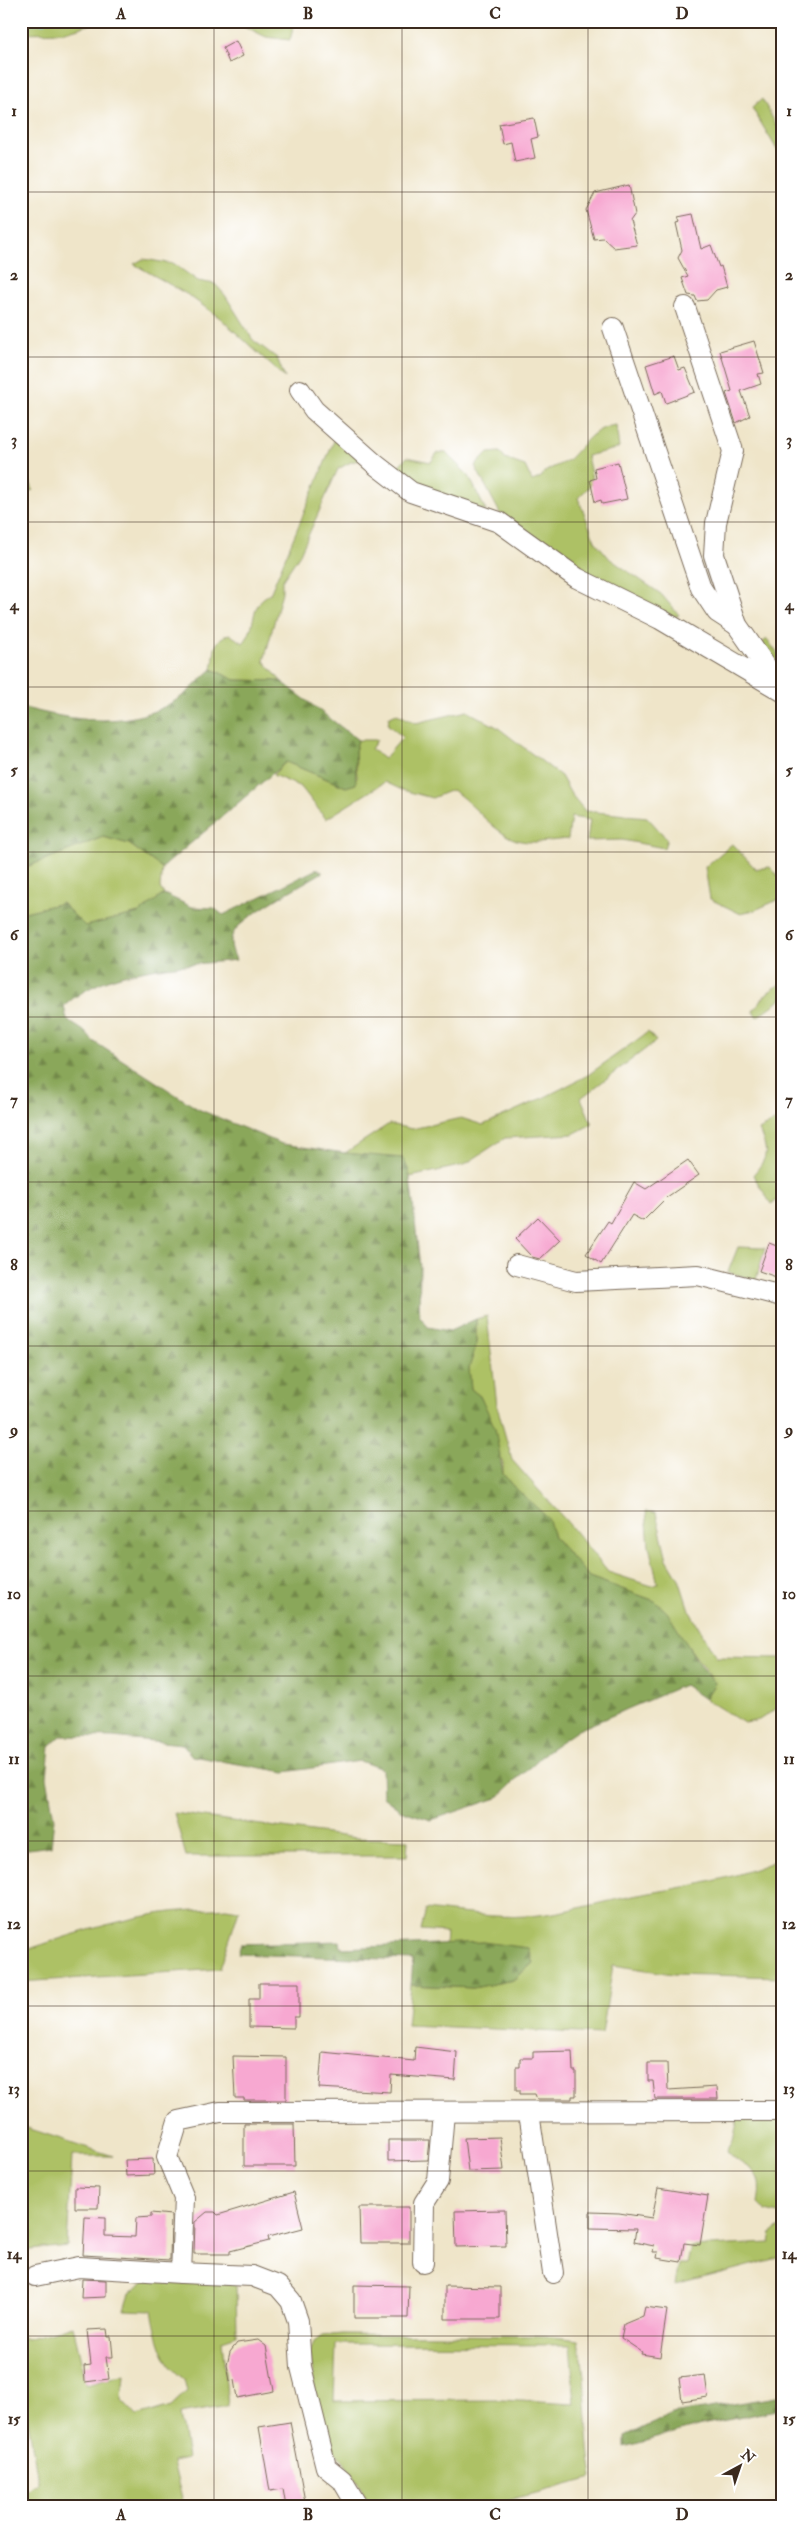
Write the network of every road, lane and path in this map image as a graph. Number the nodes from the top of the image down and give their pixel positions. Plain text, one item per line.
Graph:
1 (684, 307) dead end
2 (613, 328) dead end
3 (300, 390) dead end
4 (737, 625) junction
5 (782, 691) edge
6 (517, 1265) dead end
7 (782, 1296) edge
8 (782, 2111) edge
9 (444, 2113) junction
10 (529, 2113) junction
11 (423, 2262) dead end
12 (181, 2273) junction
13 (553, 2273) dead end
14 (35, 2276) dead end
15 (358, 2507) edge

1 - 4 street
2 - 4 street
3 - 5 street
4 - 5 street
6 - 7 street
8 - 10 street
9 - 10 street
9 - 11 street
9 - 12 street
10 - 13 street
12 - 14 street
12 - 15 street

